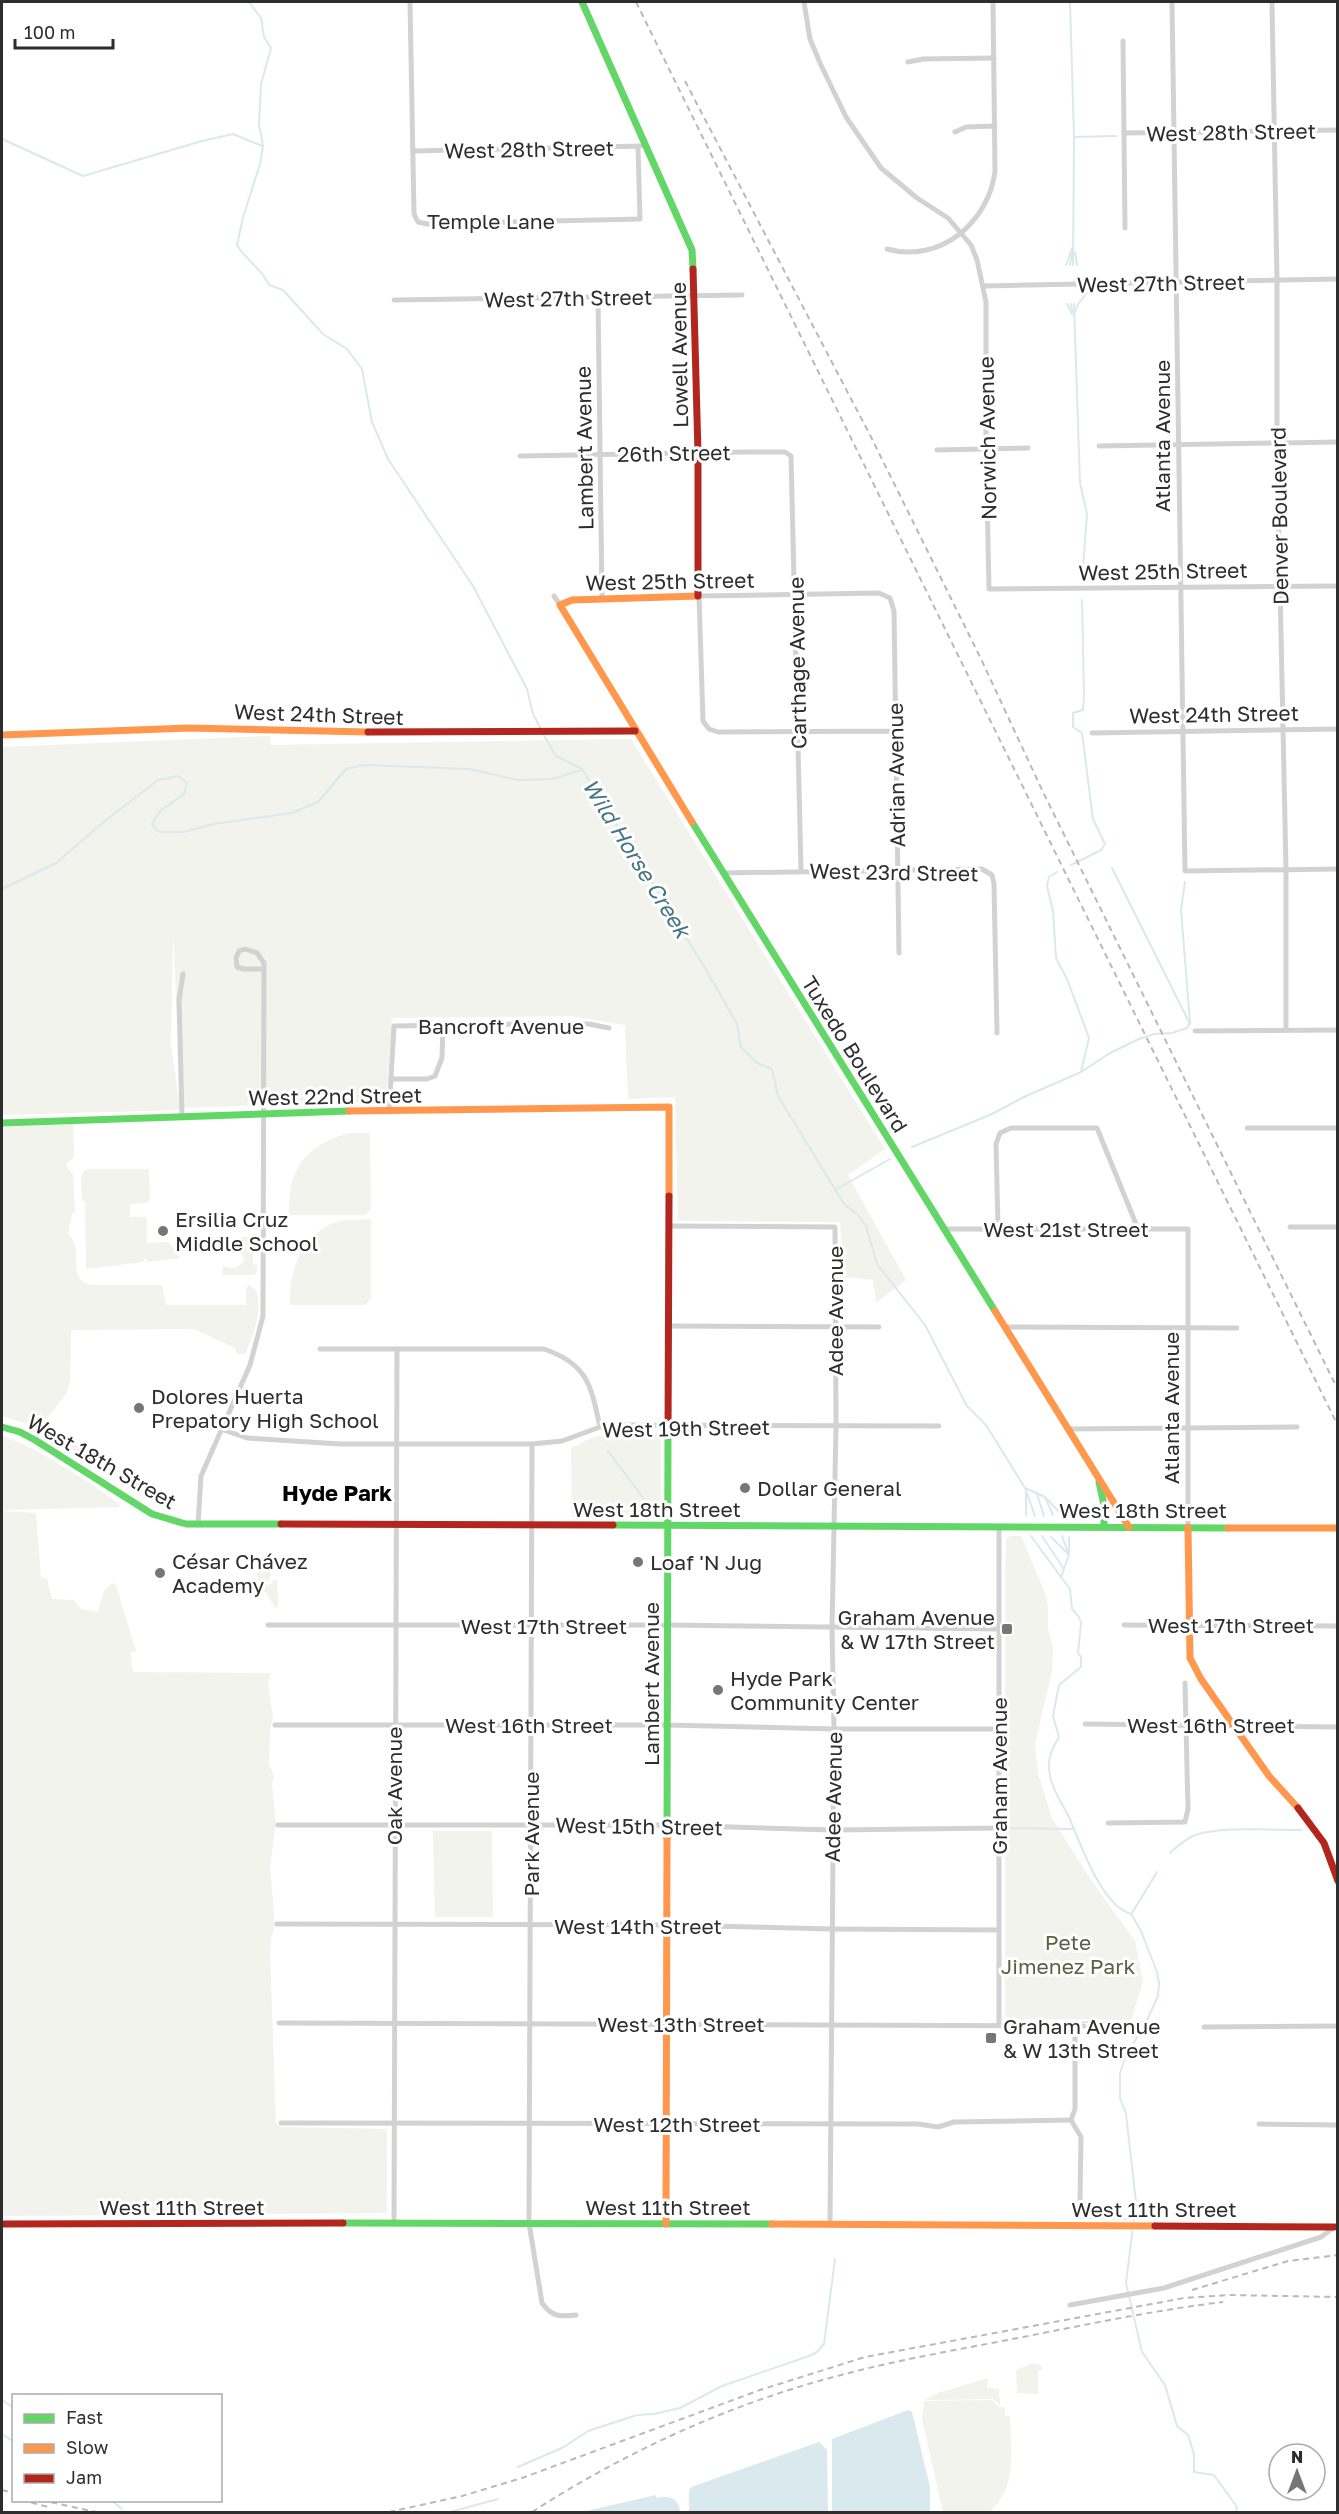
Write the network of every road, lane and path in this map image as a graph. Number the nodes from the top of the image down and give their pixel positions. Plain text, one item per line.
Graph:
1 (410, 2) edge
2 (582, 2) edge
3 (804, 2) edge
4 (993, 2) edge
5 (1172, 2) edge
6 (1272, 2) edge
7 (1123, 42) dead end
8 (994, 58) junction
9 (908, 62) dead end
10 (995, 126) junction
11 (1338, 130) edge
12 (1274, 131) junction
13 (955, 132) dead end
14 (1174, 132) junction
15 (1124, 133) junction
16 (641, 146) junction
17 (413, 151) junction
18 (1125, 228) dead end
19 (962, 232) junction
20 (887, 249) dead end
21 (1338, 279) edge
22 (1277, 280) junction
23 (1177, 282) junction
24 (984, 286) junction
25 (742, 295) dead end
26 (694, 296) junction
27 (598, 297) junction
28 (394, 300) dead end
29 (1338, 442) edge
30 (1277, 443) junction
31 (1180, 444) junction
32 (1099, 446) dead end
33 (1028, 448) dead end
34 (986, 449) junction
35 (937, 450) dead end
36 (698, 453) junction
37 (601, 455) junction
38 (520, 456) dead end
39 (792, 456) joint
40 (1281, 585) junction
41 (1338, 586) edge
42 (1181, 587) junction
43 (989, 589) joint
44 (795, 594) junction
45 (554, 596) dead end
46 (699, 596) junction
47 (890, 598) joint
48 (602, 599) junction
49 (560, 605) junction
50 (1338, 729) edge
51 (1283, 730) junction
52 (635, 731) junction
53 (895, 731) junction
54 (1184, 731) junction
55 (798, 732) junction
56 (1092, 733) dead end
57 (2, 735) edge
58 (1338, 869) edge
59 (801, 870) junction
60 (898, 870) junction
61 (1286, 870) junction
62 (723, 873) junction
63 (899, 953) dead end
64 (264, 969) junction
65 (183, 974) dead end
66 (443, 1025) junction
67 (609, 1028) dead end
68 (1338, 1029) edge
69 (1286, 1030) junction
70 (1195, 1031) dead end
71 (997, 1033) dead end
72 (391, 1079) junction
73 (669, 1107) joint
74 (390, 1112) junction
75 (263, 1113) junction
76 (182, 1116) junction
77 (2, 1123) edge
78 (1247, 1128) dead end
79 (1338, 1128) edge
80 (669, 1226) junction
81 (1290, 1227) dead end
82 (1338, 1227) edge
83 (998, 1228) junction
84 (944, 1229) junction
85 (1138, 1229) junction
86 (1188, 1229) joint
87 (670, 1326) junction
88 (836, 1327) junction
89 (879, 1327) dead end
90 (1006, 1327) junction
91 (1237, 1328) dead end
92 (1188, 1329) junction
93 (320, 1349) dead end
94 (397, 1349) junction
95 (669, 1425) junction
96 (836, 1426) junction
97 (939, 1426) dead end
98 (2, 1427) edge
99 (600, 1427) junction
100 (1297, 1427) dead end
101 (1067, 1428) junction
102 (1188, 1428) junction
103 (221, 1429) junction
104 (395, 1444) junction
105 (532, 1444) junction
106 (1097, 1477) junction
107 (198, 1524) junction
108 (396, 1525) junction
109 (532, 1525) junction
110 (669, 1526) junction
111 (834, 1526) junction
112 (999, 1527) junction
113 (1104, 1527) junction
114 (1129, 1527) junction
115 (1188, 1527) junction
116 (1338, 1528) edge
117 (1189, 1623) junction
118 (268, 1625) dead end
119 (669, 1625) junction
120 (1125, 1625) dead end
121 (395, 1626) junction
122 (1338, 1626) edge
123 (531, 1627) junction
124 (832, 1629) junction
125 (999, 1629) junction
126 (1185, 1683) dead end
127 (1085, 1724) dead end
128 (275, 1725) dead end
129 (395, 1725) junction
130 (667, 1725) junction
131 (1234, 1725) junction
132 (532, 1726) junction
133 (1186, 1726) junction
134 (1338, 1727) edge
135 (834, 1729) junction
136 (999, 1729) junction
137 (1108, 1822) dead end
138 (278, 1825) dead end
139 (394, 1825) junction
140 (530, 1825) junction
141 (668, 1825) junction
142 (999, 1828) junction
143 (832, 1830) junction
144 (1338, 1881) edge
145 (277, 1924) dead end
146 (394, 1924) junction
147 (668, 1925) junction
148 (531, 1926) junction
149 (832, 1929) junction
150 (998, 1930) junction
151 (279, 2023) dead end
152 (394, 2023) junction
153 (530, 2024) junction
154 (668, 2024) junction
155 (832, 2025) junction
156 (999, 2025) junction
157 (1075, 2025) junction
158 (1084, 2026) dead end
159 (1204, 2026) dead end
160 (1338, 2026) edge
161 (1071, 2120) junction
162 (281, 2123) dead end
163 (530, 2124) junction
164 (667, 2124) junction
165 (1258, 2124) dead end
166 (394, 2125) junction
167 (830, 2125) junction
168 (1338, 2125) edge
169 (1080, 2201) dead end
170 (530, 2223) junction
171 (2, 2224) edge
172 (394, 2224) junction
173 (666, 2224) junction
174 (830, 2224) junction
175 (1336, 2225) edge
176 (1070, 2305) dead end
177 (576, 2314) dead end

1 - 17 street, Temple Lane
2 - 16 street, Lowell Avenue
3 - 19 street
4 - 8 street
5 - 14 street, Atlanta Avenue
6 - 12 street, Denver Boulevard
7 - 15 street
8 - 9 street
8 - 10 street
10 - 13 street
10 - 19 street
11 - 12 street, West 28th Street
12 - 14 street, West 28th Street
12 - 22 street, Denver Boulevard
14 - 15 street, West 28th Street
14 - 23 street, Atlanta Avenue
15 - 18 street
16 - 17 street, West 28th Street
16 - 17 street, Temple Lane
16 - 26 street, Lowell Avenue
19 - 20 street
19 - 24 street, Norwich Avenue
21 - 22 street, West 27th Street
22 - 23 street, West 27th Street
22 - 30 street, Denver Boulevard
23 - 24 street, West 27th Street
23 - 31 street, Atlanta Avenue
24 - 34 street, Norwich Avenue
25 - 26 street, West 27th Street
26 - 27 street, West 27th Street
26 - 36 street, Lowell Avenue
27 - 28 street, West 27th Street
27 - 37 street, Lambert Avenue
29 - 30 street
30 - 31 street
30 - 40 street, Denver Boulevard
31 - 32 street
31 - 42 street, Atlanta Avenue
33 - 34 street
34 - 35 street
34 - 43 street, Norwich Avenue
36 - 37 street, 26th Street
36 - 39 street, 26th Street
36 - 46 street, Lowell Avenue
37 - 38 street, 26th Street
37 - 48 street, Lambert Avenue
39 - 44 street, Carthage Avenue
40 - 41 street, West 25th Street
40 - 42 street, West 25th Street
40 - 51 street, Denver Boulevard
42 - 43 street, West 25th Street
42 - 54 street, Atlanta Avenue
44 - 46 street, West 25th Street
44 - 47 street, West 25th Street
44 - 55 street, Carthage Avenue
45 - 49 street, Tuxedo Boulevard
46 - 48 street, West 25th Street
46 - 55 street, Lowell Avenue
47 - 53 street, Adrian Avenue
48 - 49 street, West 25th Street
49 - 52 street, Tuxedo Boulevard
50 - 51 street, West 24th Street
51 - 54 street, West 24th Street
51 - 61 street, Denver Boulevard
52 - 57 street, West 24th Street
52 - 62 street, Tuxedo Boulevard
53 - 55 street
53 - 60 street, Adrian Avenue
54 - 56 street, West 24th Street
54 - 61 street, Atlanta Avenue
55 - 59 street, Carthage Avenue
58 - 61 street
59 - 60 street, West 23rd Street
59 - 62 street, West 23rd Street
60 - 63 street, Adrian Avenue
60 - 71 street, West 23rd Street
61 - 69 street, Denver Boulevard
62 - 84 street, Tuxedo Boulevard
64 - 64 street
64 - 75 street
65 - 76 street
66 - 67 street, Bancroft Avenue
66 - 72 street
66 - 72 street, Bancroft Avenue
68 - 69 street
69 - 70 street
72 - 74 street
73 - 74 street, West 22nd Street
73 - 80 street, Lambert Avenue
74 - 75 street, West 22nd Street
75 - 76 street, West 22nd Street
75 - 103 street
76 - 77 street, West 22nd Street
78 - 79 street
80 - 87 street, Lambert Avenue
80 - 88 street, Adee Avenue
81 - 82 street
83 - 84 street, West 21st Street
83 - 85 street, West 21st Street
83 - 85 street
84 - 90 street, Tuxedo Boulevard
85 - 86 street, West 21st Street
86 - 92 street, Atlanta Avenue
87 - 88 street
87 - 95 street, Lambert Avenue
88 - 89 street
88 - 96 street, Adee Avenue
90 - 92 street
90 - 101 street, Tuxedo Boulevard
91 - 92 street
92 - 102 street, Atlanta Avenue
93 - 94 street
94 - 99 street
94 - 104 street, Oak Avenue
95 - 96 street, West 19th Street
95 - 99 street, West 19th Street
95 - 110 street, Lambert Avenue
96 - 97 street, West 19th Street
96 - 111 street, Adee Avenue
98 - 107 street, West 18th Street
99 - 105 street, West 19th Street
100 - 102 street
101 - 102 street
101 - 106 street, Tuxedo Boulevard
102 - 115 street, Atlanta Avenue
103 - 104 street, West 19th Street
103 - 107 street
104 - 105 street, West 19th Street
104 - 108 street, Oak Avenue
105 - 109 street, Park Avenue
106 - 113 street
106 - 114 street, Tuxedo Boulevard
107 - 108 street, West 18th Street
108 - 109 street, West 18th Street
108 - 121 street, Oak Avenue
109 - 110 street, West 18th Street
109 - 123 street, Park Avenue
110 - 111 street, West 18th Street
110 - 119 street, Lambert Avenue
111 - 112 street, West 18th Street
111 - 124 street, Adee Avenue
112 - 113 street, West 18th Street
112 - 125 street, Graham Avenue
113 - 114 street, West 18th Street
114 - 115 street, West 18th Street
115 - 116 street, West 18th Street
115 - 117 street, Atlanta Avenue
117 - 120 street, West 17th Street
117 - 122 street, West 17th Street
117 - 131 street, Atlanta Avenue
118 - 121 street, West 17th Street
119 - 123 street, West 17th Street
119 - 124 street, West 17th Street
119 - 130 street, Lambert Avenue
121 - 123 street, West 17th Street
121 - 129 street, Oak Avenue
123 - 132 street, Park Avenue
124 - 125 street, West 17th Street
124 - 135 street, Adee Avenue
125 - 136 street, Graham Avenue
126 - 133 street
127 - 133 street, West 16th Street
128 - 129 street, West 16th Street
129 - 132 street, West 16th Street
129 - 139 street, Oak Avenue
130 - 132 street, West 16th Street
130 - 135 street, West 16th Street
130 - 141 street, Lambert Avenue
131 - 133 street, West 16th Street
131 - 134 street, West 16th Street
131 - 144 street, Atlanta Avenue
132 - 140 street, Park Avenue
133 - 137 street
135 - 136 street, West 16th Street
135 - 143 street, Adee Avenue
136 - 142 street, Graham Avenue
138 - 139 street, West 15th Street
139 - 140 street, West 15th Street
139 - 146 street, Oak Avenue
140 - 141 street, West 15th Street
140 - 148 street, Park Avenue
141 - 143 street, West 15th Street
141 - 147 street, Lambert Avenue
142 - 143 street, West 15th Street
142 - 150 street, Graham Avenue
143 - 149 street, Adee Avenue
145 - 146 street, West 14th Street
146 - 148 street, West 14th Street
146 - 152 street, Oak Avenue
147 - 148 street, West 14th Street
147 - 149 street, West 14th Street
147 - 154 street, Lambert Avenue
148 - 153 street, Park Avenue
149 - 150 street, West 14th Street
149 - 155 street, Adee Avenue
150 - 156 street, Graham Avenue
151 - 152 street, West 13th Street
152 - 153 street, West 13th Street
152 - 166 street, Oak Avenue
153 - 154 street, West 13th Street
153 - 163 street, Park Avenue
154 - 155 street, West 13th Street
154 - 164 street, Lambert Avenue
155 - 156 street, West 13th Street
155 - 167 street, Adee Avenue
156 - 157 street, West 13th Street
157 - 158 street, West 13th Street
157 - 161 street
159 - 160 street
161 - 167 street, West 12th Street
161 - 169 street
162 - 166 street, West 12th Street
163 - 164 street, West 12th Street
163 - 166 street, West 12th Street
163 - 170 street, Park Avenue
164 - 167 street, West 12th Street
164 - 173 street, Lambert Avenue
165 - 168 street
166 - 172 street, Oak Avenue
167 - 174 street, Adee Avenue
170 - 172 street, West 11th Street
170 - 173 street, West 11th Street
170 - 177 street, Park Avenue
171 - 172 street, West 11th Street
173 - 174 street, West 11th Street
174 - 175 street, West 11th Street
175 - 176 street, West 11th Street

